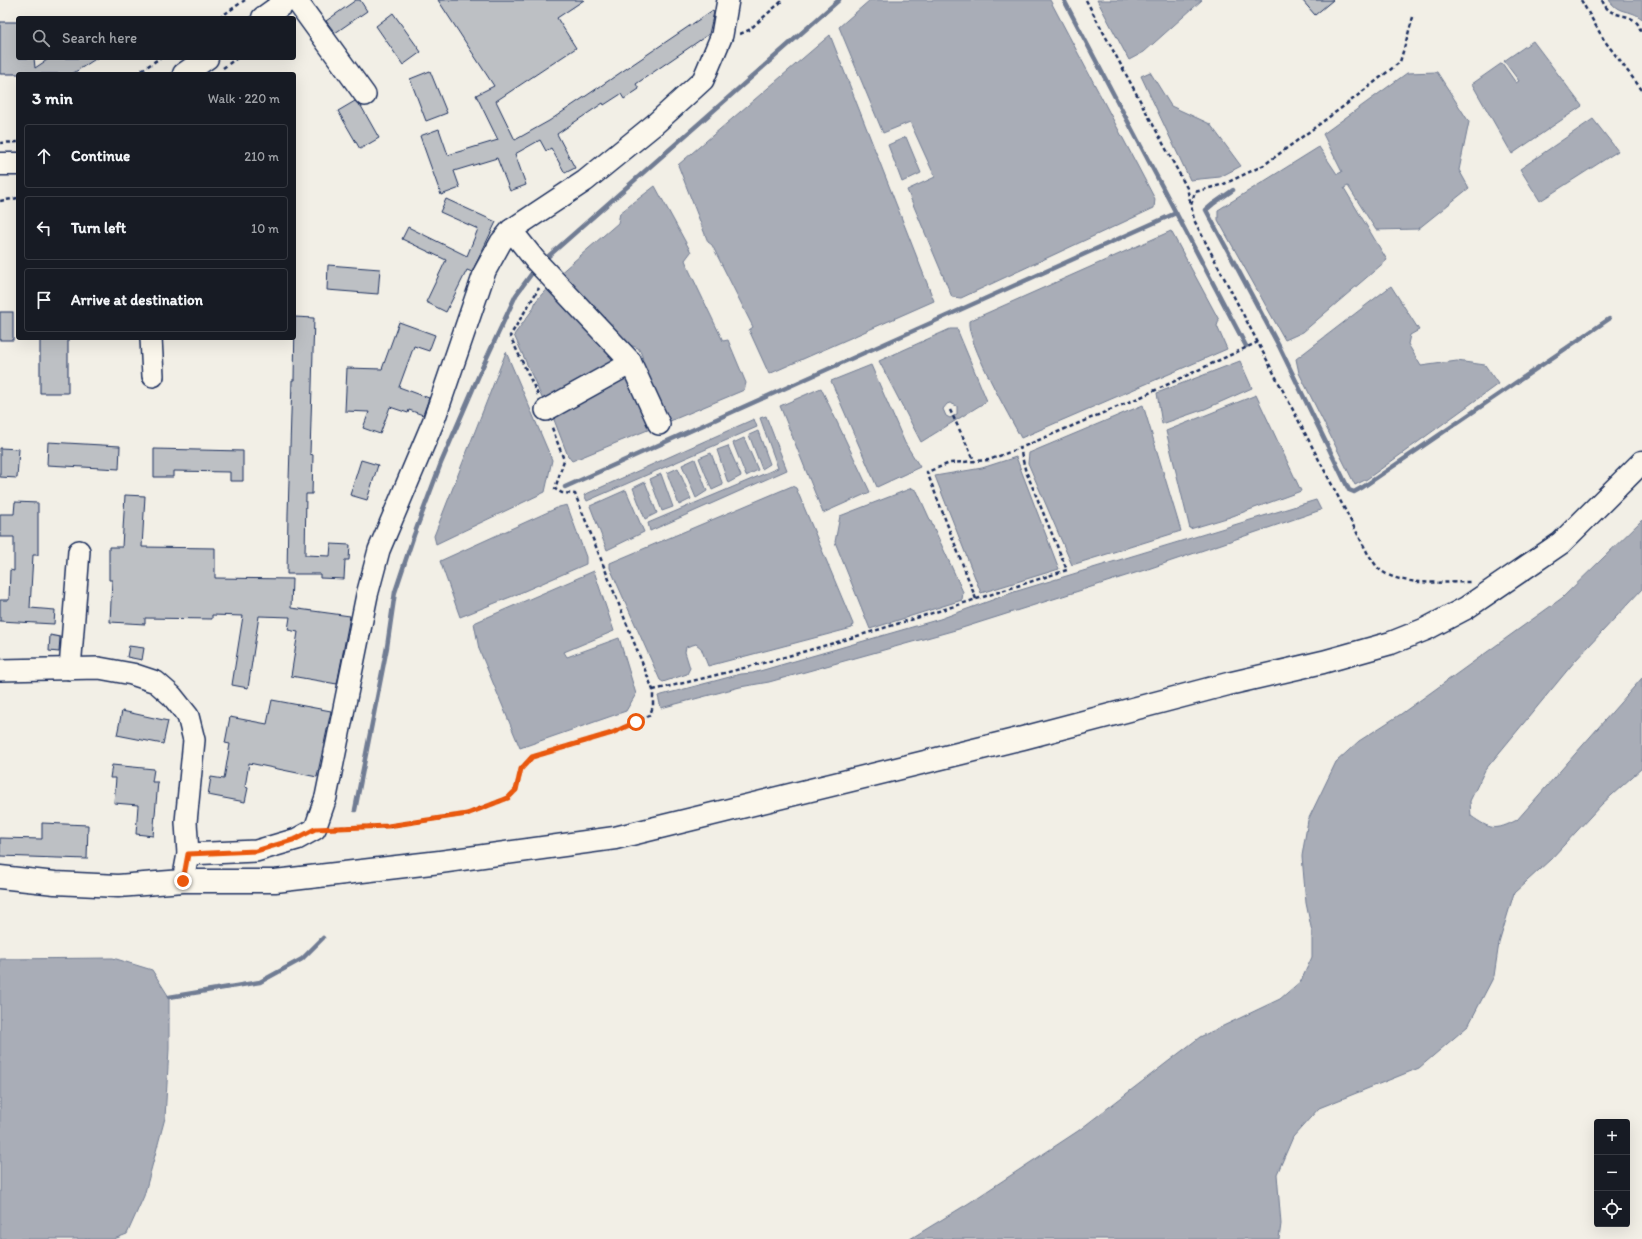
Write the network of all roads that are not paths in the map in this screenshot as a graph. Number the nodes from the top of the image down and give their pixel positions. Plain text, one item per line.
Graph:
1 (288, 0) edge
2 (296, 0) edge
3 (728, 0) edge
4 (265, 16) edge
5 (214, 64) edge
6 (190, 72) edge
7 (365, 95) dead end
8 (0, 164) edge
9 (16, 164) edge
10 (511, 230) junction
11 (151, 340) edge
12 (630, 361) junction
13 (153, 376) dead end
14 (546, 410) road end
15 (659, 424) dead end
16 (1642, 462) edge
17 (78, 550) dead end
18 (70, 669) junction
19 (0, 670) edge
20 (188, 854) junction
21 (0, 877) edge
22 (183, 881) junction

1 - 4 main road
2 - 7 street
3 - 10 street
5 - 6 main road
8 - 9 main road
10 - 12 street
10 - 20 street
11 - 13 street
12 - 14 street
12 - 15 street
16 - 22 main road
17 - 18 street
18 - 19 street
18 - 20 street
20 - 22 street
21 - 22 main road

